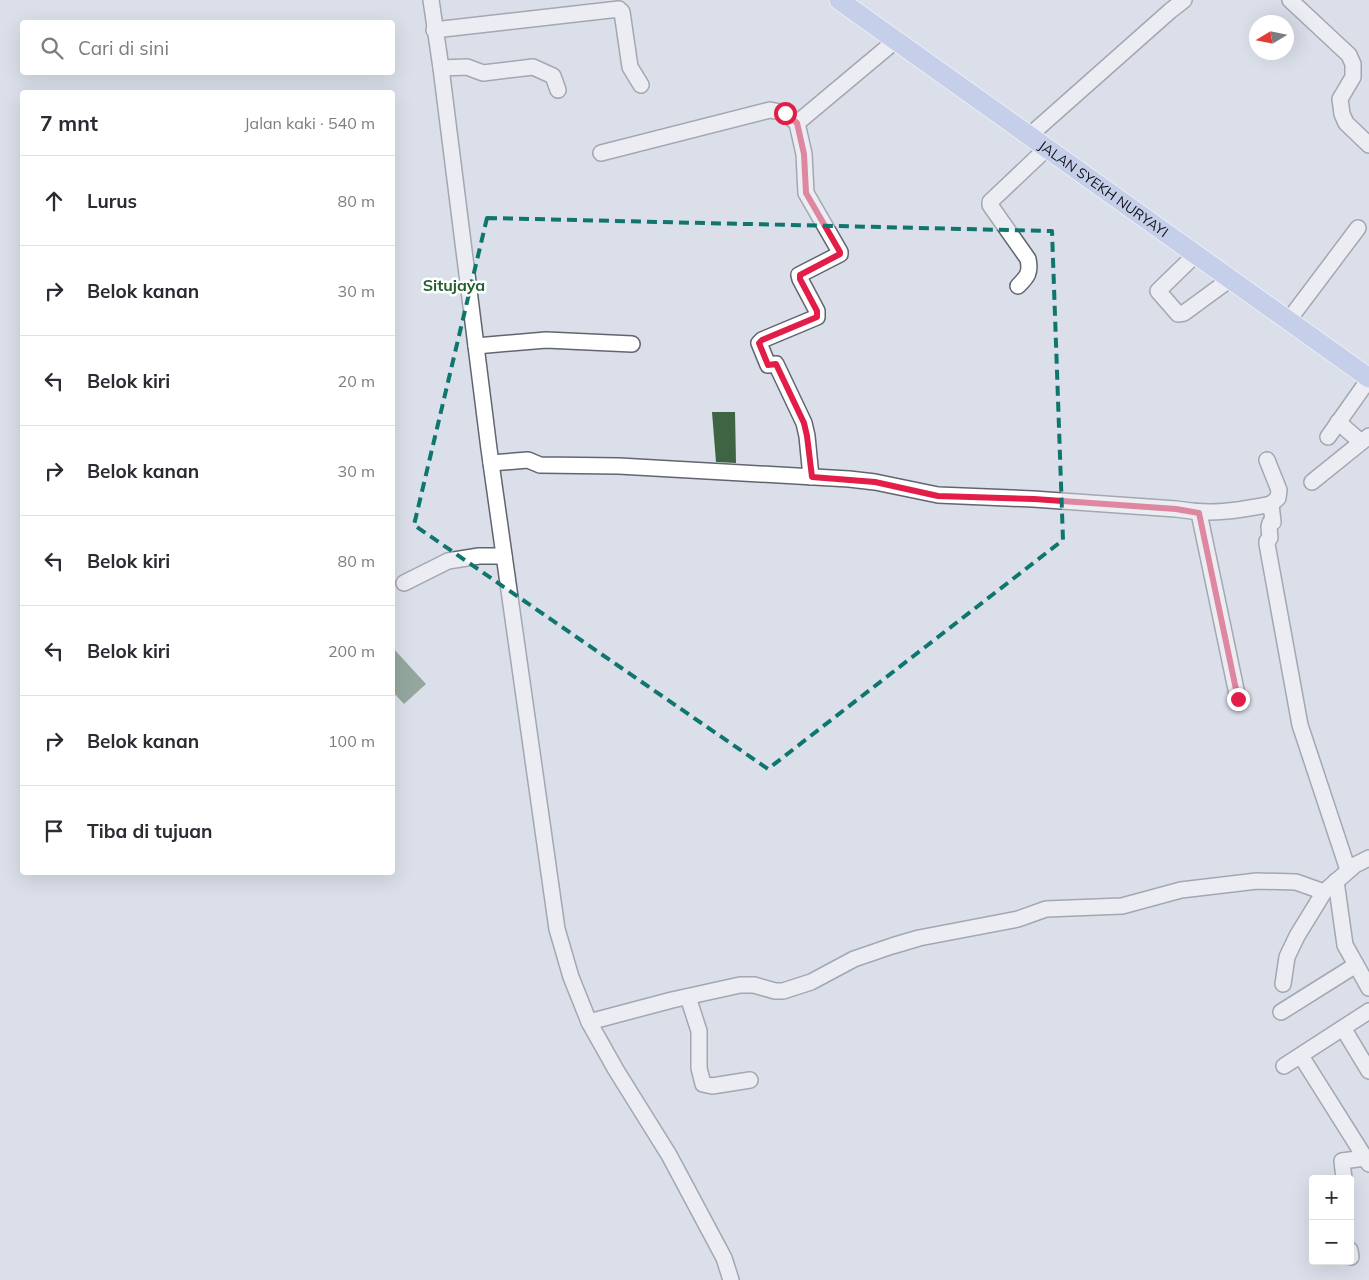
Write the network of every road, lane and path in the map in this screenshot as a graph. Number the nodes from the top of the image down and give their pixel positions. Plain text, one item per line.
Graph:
1 (430, 0) edge
2 (839, 0) edge
3 (1184, 0) edge
4 (1290, 0) edge
5 (434, 30) junction
6 (895, 41) junction
7 (441, 68) junction
8 (641, 86) dead end
9 (558, 90) dead end
10 (797, 123) junction
11 (1029, 136) junction
12 (1369, 145) edge
13 (1046, 148) junction
14 (601, 153) dead end
15 (1358, 228) dead end
16 (1195, 255) junction
17 (1229, 280) junction
18 (1018, 286) dead end
19 (1288, 322) junction
20 (632, 344) dead end
21 (476, 346) junction
22 (1369, 378) edge
23 (1338, 422) junction
24 (1328, 437) dead end
25 (1365, 439) edge
26 (1267, 460) dead end
27 (491, 463) junction
28 (812, 477) junction
29 (1312, 482) dead end
30 (1270, 504) junction
31 (1199, 513) junction
32 (504, 556) junction
33 (404, 583) dead end
34 (1238, 699) dead end
35 (1369, 858) edge
36 (1348, 870) junction
37 (1336, 881) junction
38 (1324, 892) junction
39 (1356, 965) junction
40 (1283, 984) dead end
41 (1369, 988) edge
42 (688, 996) junction
43 (1369, 1010) edge
44 (1281, 1012) dead end
45 (588, 1022) junction
46 (1343, 1028) junction
47 (1301, 1056) junction
48 (1284, 1066) dead end
49 (1369, 1070) edge
50 (750, 1080) dead end
51 (1367, 1161) edge
52 (1344, 1175) edge
53 (731, 1280) edge

1 - 5 street
2 - 6 main road, JALAN SYEKH NURYAYI
3 - 11 street
4 - 12 street
5 - 7 street
5 - 8 street
6 - 10 street
6 - 11 main road, JALAN SYEKH NURYAYI
7 - 9 street
7 - 21 street
10 - 14 street
10 - 28 street
11 - 13 main road, JALAN SYEKH NURYAYI
13 - 16 main road, JALAN SYEKH NURYAYI
13 - 18 street
15 - 19 street
16 - 17 main road, JALAN SYEKH NURYAYI
16 - 17 street
17 - 19 main road, JALAN SYEKH NURYAYI
19 - 22 main road, JALAN SYEKH NURYAYI
20 - 21 street
21 - 27 street
22 - 23 street
23 - 24 street
23 - 25 street
25 - 29 street
26 - 30 street
27 - 28 street
27 - 32 street
28 - 31 street
30 - 31 street
30 - 36 street
31 - 34 street
32 - 33 street
32 - 45 street
35 - 36 street
36 - 37 street
37 - 38 street
37 - 39 street
38 - 40 street
38 - 42 street
39 - 41 street
39 - 44 street
42 - 45 street
42 - 50 street
43 - 46 street
45 - 53 street
46 - 47 street
46 - 49 street
47 - 48 street
47 - 51 street
51 - 52 street

